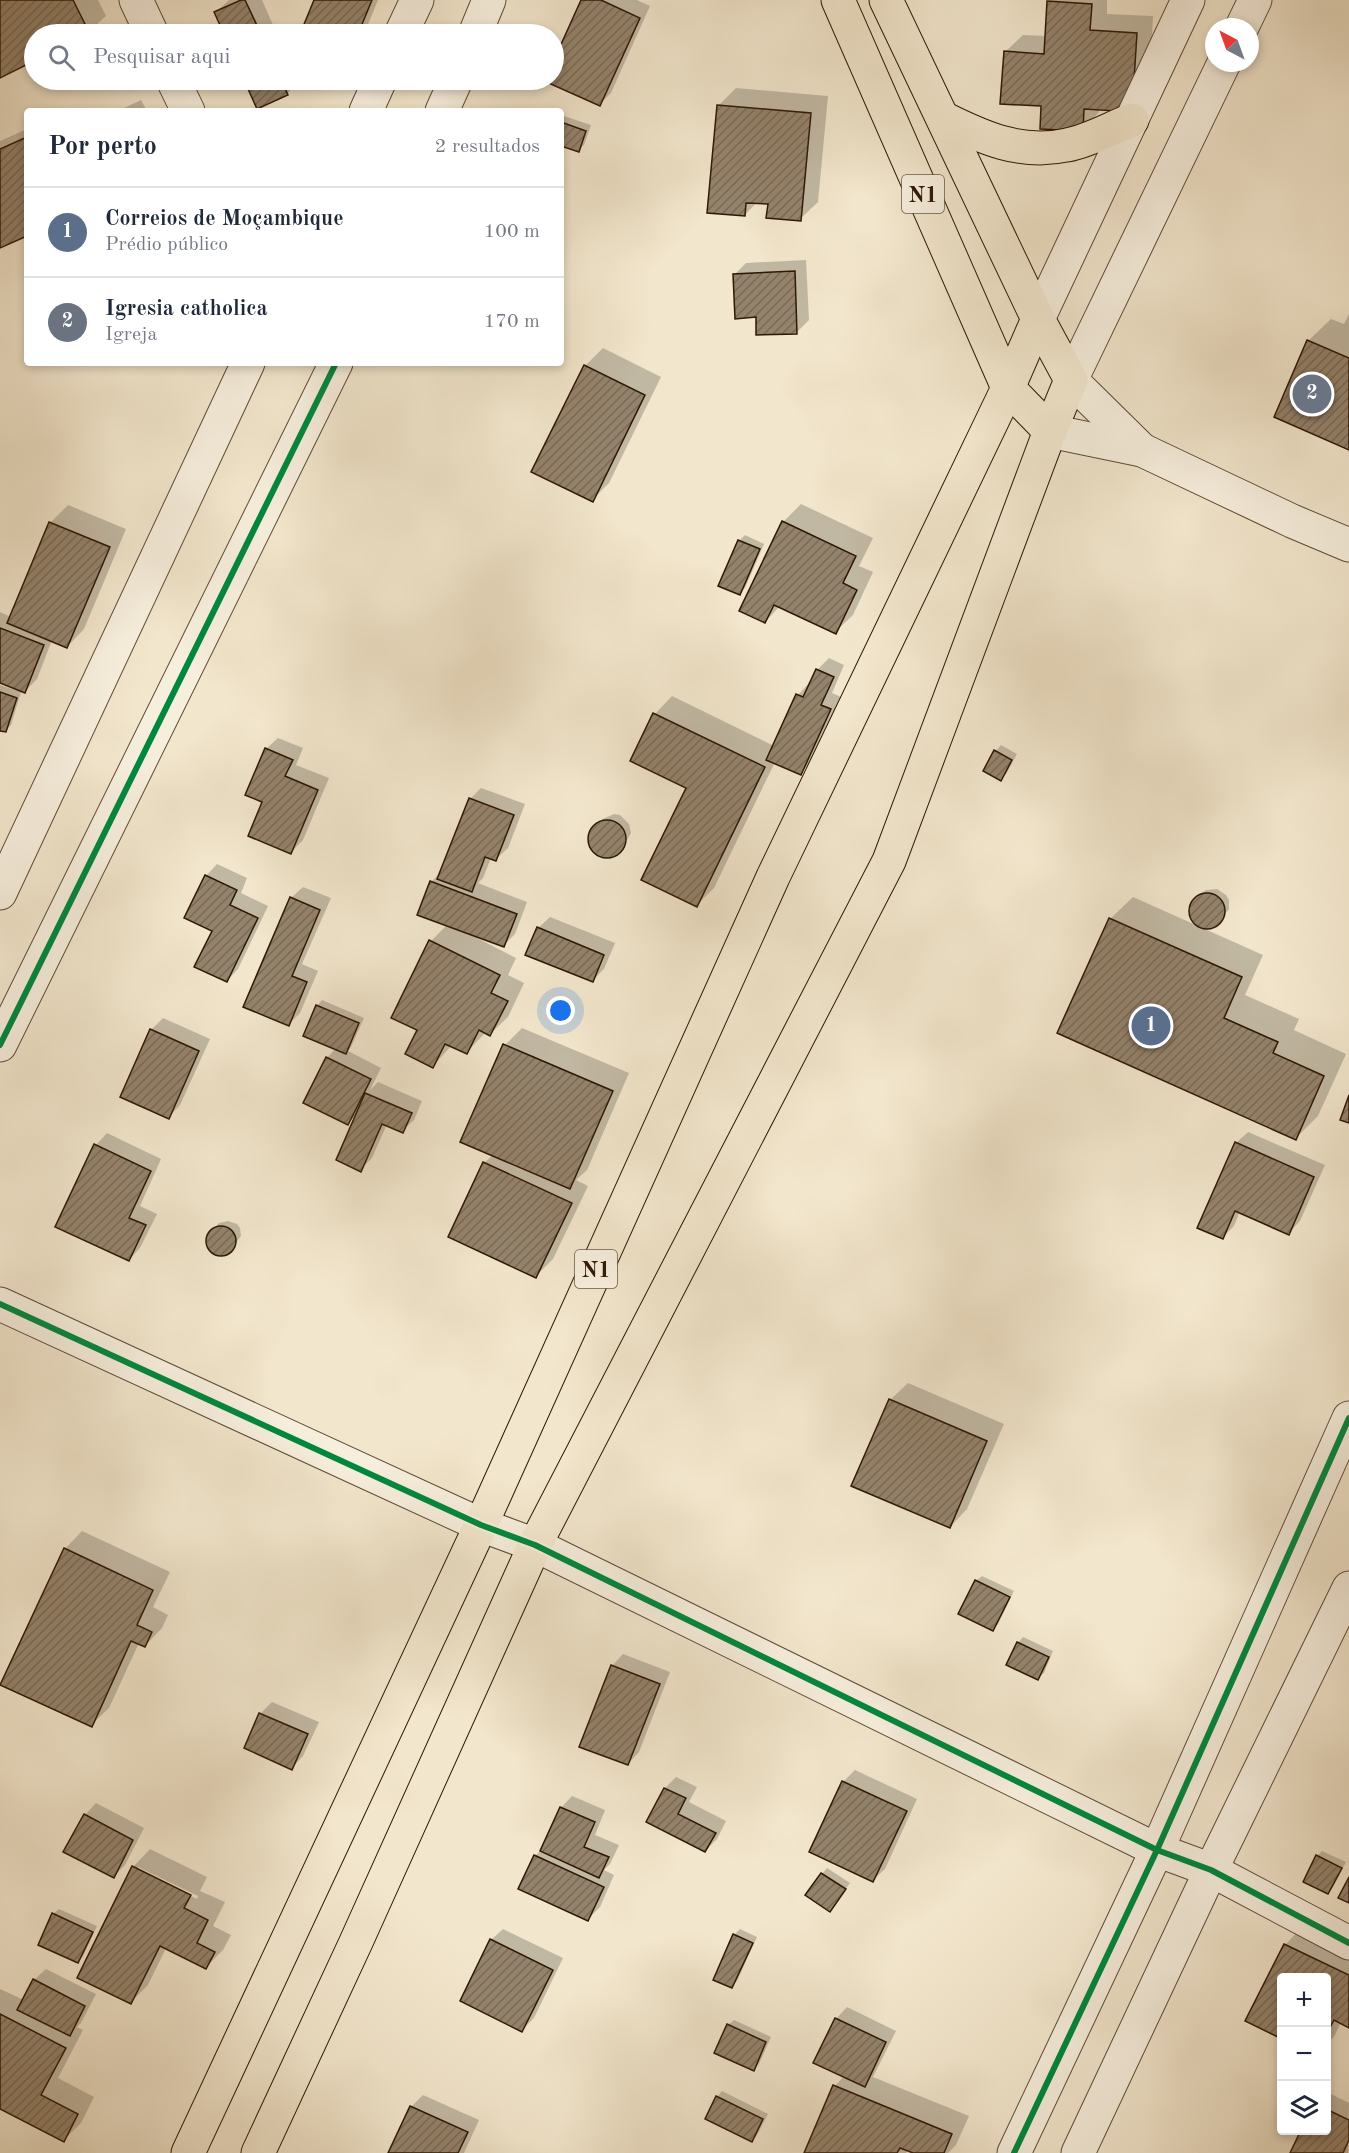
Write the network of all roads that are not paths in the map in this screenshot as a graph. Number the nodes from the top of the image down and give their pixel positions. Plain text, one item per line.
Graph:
1 (136, 0) edge
2 (417, 0) edge
3 (489, 0) edge
4 (838, 0) edge
5 (886, 0) edge
6 (1188, 0) edge
7 (1255, 0) edge
8 (1246, 18) edge
9 (147, 24) edge
10 (406, 24) edge
11 (478, 24) edge
12 (1220, 72) edge
13 (178, 90) edge
14 (375, 90) edge
15 (451, 90) edge
16 (187, 108) edge
17 (367, 108) edge
18 (443, 108) edge
19 (942, 118) junction
20 (1132, 120) junction
21 (1038, 319) junction
22 (247, 366) edge
23 (335, 366) edge
24 (1071, 380) junction
25 (1008, 388) junction
26 (1050, 430) junction
27 (1142, 450) junction
28 (1349, 545) edge
29 (0, 893) edge
30 (0, 1045) edge
31 (0, 1304) edge
32 (1349, 1418) edge
33 (481, 1525) junction
34 (535, 1545) junction
35 (1349, 1588) edge
36 (1157, 1850) junction
37 (1211, 1870) junction
38 (1349, 1943) edge
39 (188, 2153) edge
40 (258, 2153) edge
41 (1014, 2153) edge
42 (1078, 2153) edge

1 - 9 street
2 - 10 street
3 - 11 street
4 - 25 highway, N1
5 - 19 highway, N1
6 - 20 street
7 - 8 street
12 - 24 street
13 - 16 street
14 - 17 street
15 - 18 street
19 - 20 highway
19 - 21 highway, N1
20 - 21 street
21 - 24 highway, N1
21 - 25 highway, N1
22 - 29 street
23 - 30 street
24 - 26 highway
24 - 27 street
25 - 26 highway, N1
25 - 33 highway, N1
26 - 27 street
26 - 34 highway
27 - 28 street
31 - 33 street
32 - 36 street
33 - 34 street
33 - 39 highway, N1
34 - 36 street
34 - 40 highway
35 - 37 street
36 - 37 street
36 - 41 street
37 - 38 street
37 - 42 street

